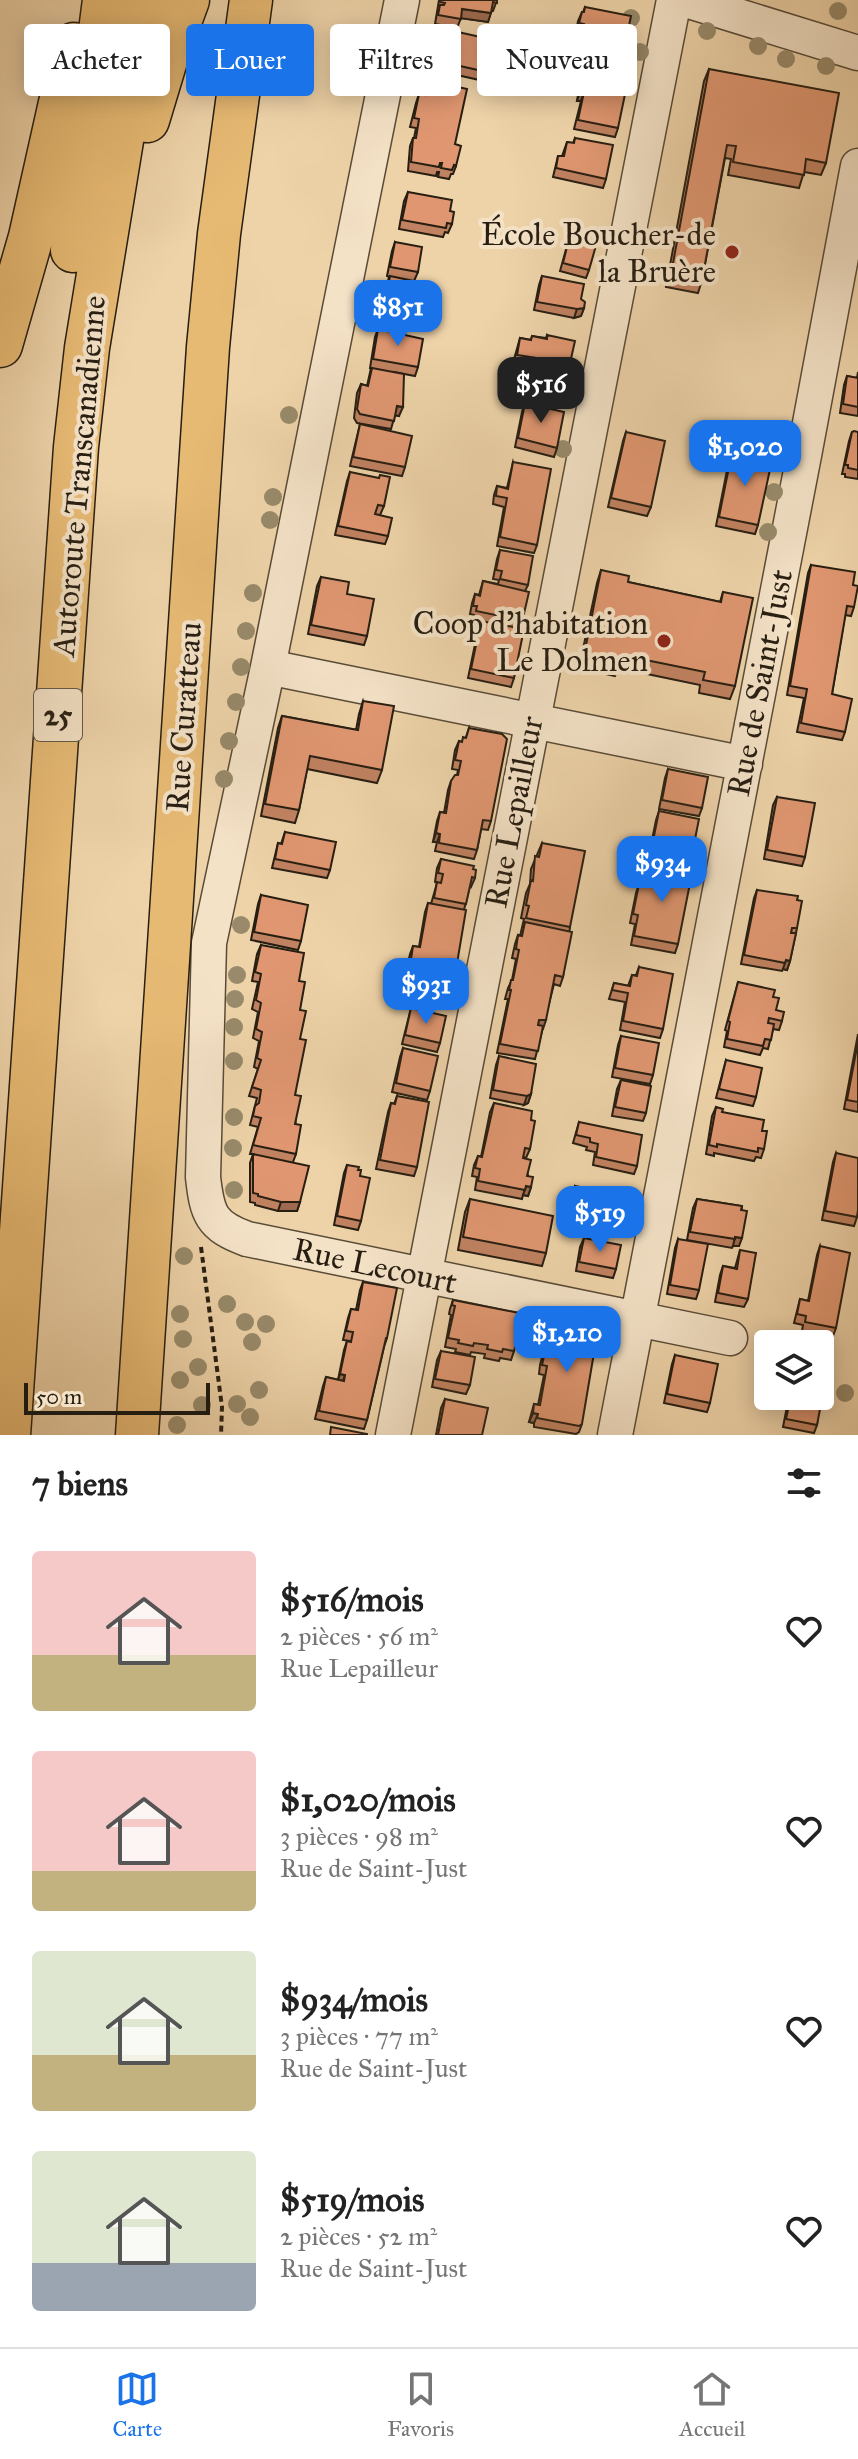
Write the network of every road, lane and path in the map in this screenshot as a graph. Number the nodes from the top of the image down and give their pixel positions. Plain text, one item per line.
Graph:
1 (84, 0) edge
2 (105, 0) edge
3 (144, 0) edge
4 (187, 0) edge
5 (251, 0) edge
6 (402, 0) edge
7 (674, 0) edge
8 (686, 0) edge
9 (858, 53) edge
10 (858, 166) edge
11 (0, 345) edge
12 (82, 390) junction
13 (268, 667) junction
14 (532, 721) junction
15 (745, 764) junction
16 (207, 1230) junction
17 (0, 1258) edge
18 (423, 1277) junction
19 (637, 1319) junction
20 (730, 1338) dead end
21 (8, 1435) edge
22 (137, 1435) edge
23 (221, 1435) edge
24 (393, 1435) edge
25 (615, 1435) edge

1 - 11 highway
2 - 17 highway, Autoroute Transcanadienne / 25
3 - 12 highway, Autoroute Transcanadienne / 25
4 - 12 highway
5 - 22 main road, Rue Curatteau
6 - 13 street, Rue Curatteau
7 - 14 street, Rue Lepailleur
8 - 9 street
10 - 15 street, Rue de Saint-Just
12 - 21 highway, Autoroute Transcanadienne / 25
13 - 14 street
13 - 16 street, Rue Curatteau
14 - 15 street
14 - 18 street, Rue Lepailleur
15 - 19 street, Rue de Saint-Just
16 - 18 street, Rue Lecourt
16 - 23 path
18 - 19 street, Rue Lecourt
18 - 24 street, Rue Lepailleur
19 - 20 street, Rue Lecourt
19 - 25 street, Rue de Saint-Just

